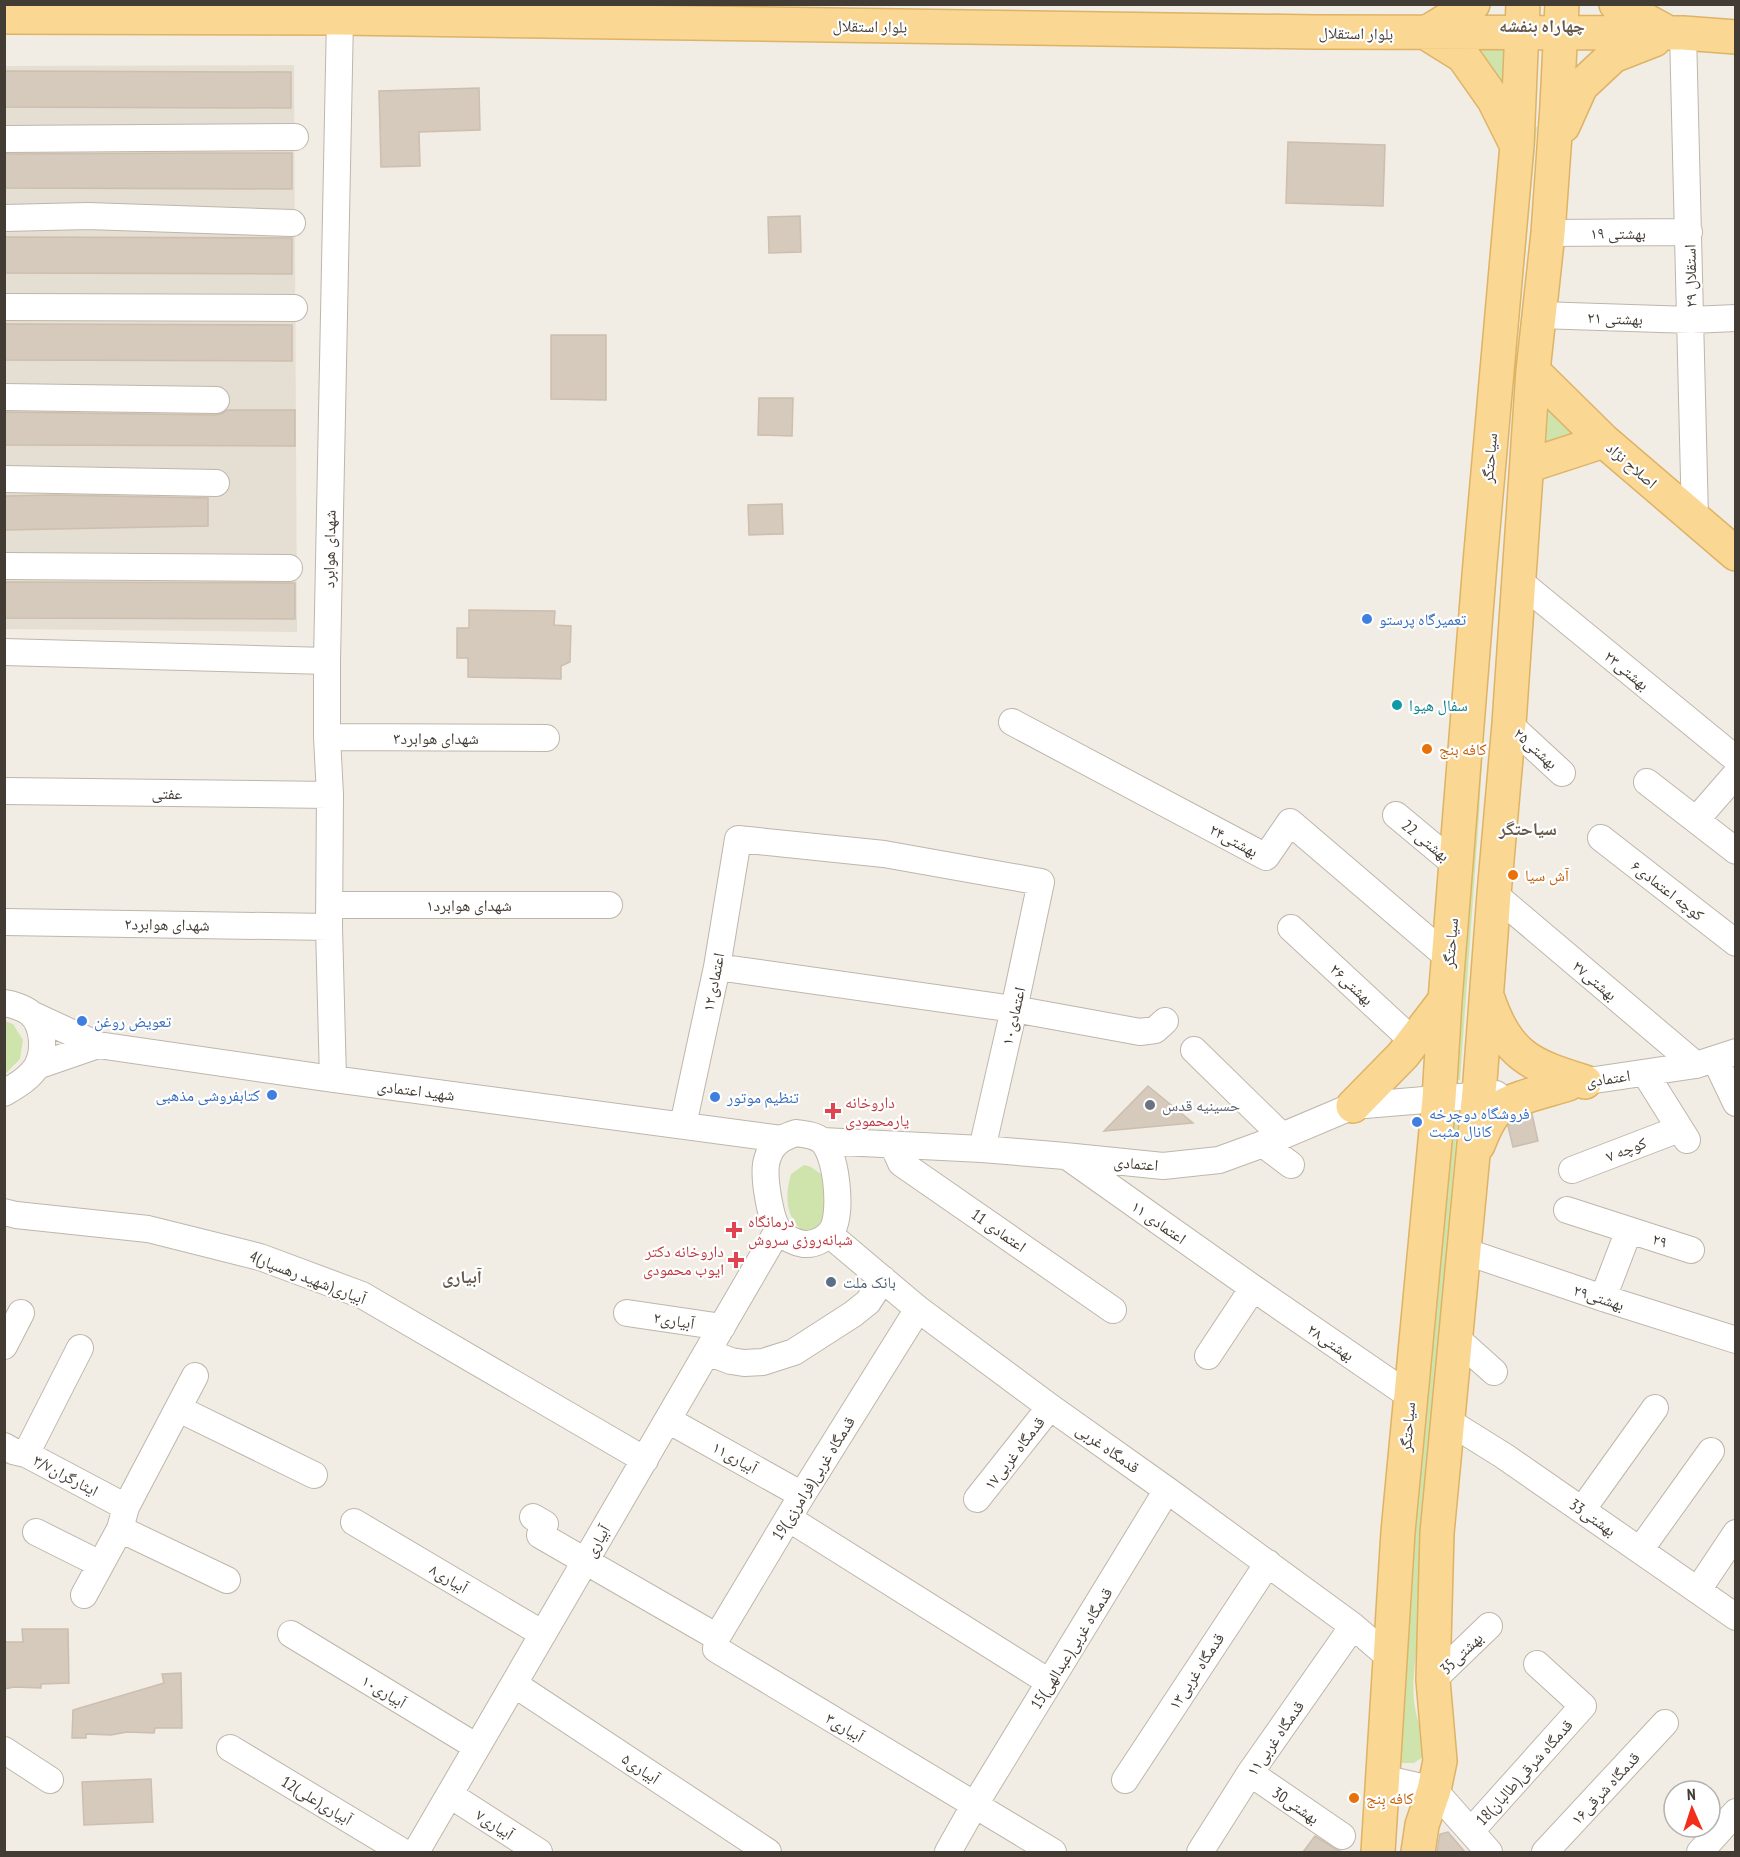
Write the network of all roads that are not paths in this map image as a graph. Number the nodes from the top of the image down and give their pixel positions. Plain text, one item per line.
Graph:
1 (1473, 4) edge
2 (1616, 4) edge
3 (4, 17) edge
4 (340, 18) junction
5 (1522, 19) edge
6 (1562, 19) edge
7 (1426, 33) junction
8 (1676, 33) junction
9 (1736, 37) edge
10 (295, 137) dead end
11 (4, 138) edge
12 (1517, 145) junction
13 (1554, 145) junction
14 (4, 218) edge
15 (292, 223) dead end
16 (1689, 232) junction
17 (1548, 233) junction
18 (4, 307) edge
19 (294, 308) dead end
20 (1539, 315) junction
21 (1736, 318) edge
22 (1691, 320) junction
23 (1533, 371) junction
24 (4, 397) edge
25 (216, 400) dead end
26 (1604, 441) junction
27 (1527, 466) junction
28 (4, 478) edge
29 (216, 483) dead end
30 (1695, 519) junction
31 (1736, 554) edge
32 (4, 566) edge
33 (290, 568) dead end
34 (1519, 581) junction
35 (4, 652) edge
36 (327, 661) junction
37 (1012, 722) dead end
38 (1509, 724) junction
39 (327, 737) junction
40 (546, 738) dead end
41 (1736, 759) edge
42 (1562, 773) dead end
43 (1736, 774) edge
44 (1647, 782) dead end
45 (4, 791) edge
46 (330, 795) junction
47 (1396, 815) dead end
48 (1695, 820) junction
49 (1601, 838) dead end
50 (1736, 851) edge
51 (1456, 865) junction
52 (1041, 882) joint
53 (1494, 894) junction
54 (609, 905) dead end
55 (329, 916) junction
56 (4, 922) edge
57 (1291, 928) dead end
58 (1736, 943) edge
59 (1449, 958) junction
60 (717, 967) junction
61 (1487, 997) junction
62 (1445, 1000) junction
63 (5, 1002) edge
64 (1014, 1009) junction
65 (31, 1014) junction
66 (1166, 1022) dead end
67 (1413, 1041) junction
68 (98, 1045) junction
69 (1194, 1050) dead end
70 (1716, 1059) edge
71 (37, 1066) junction
72 (1645, 1073) junction
73 (333, 1079) junction
74 (1577, 1083) junction
75 (4, 1093) edge
76 (1479, 1096) junction
77 (1439, 1099) junction
78 (1736, 1103) edge
79 (1353, 1106) junction
80 (683, 1125) junction
81 (735, 1131) junction
82 (781, 1139) junction
83 (1272, 1140) junction
84 (822, 1141) junction
85 (982, 1149) junction
86 (1473, 1155) junction
87 (1065, 1156) junction
88 (891, 1159) junction
89 (766, 1164) junction
90 (1291, 1165) dead end
91 (1572, 1170) dead end
92 (1567, 1210) dead end
93 (4, 1212) edge
94 (778, 1230) junction
95 (1629, 1230) junction
96 (830, 1234) junction
97 (1690, 1250) dead end
98 (1464, 1251) junction
99 (1232, 1259) dead end
100 (883, 1280) junction
101 (1253, 1288) junction
102 (1603, 1298) junction
103 (918, 1310) junction
104 (1113, 1310) dead end
105 (21, 1313) dead end
106 (627, 1313) dead end
107 (1291, 1314) junction
108 (722, 1327) junction
109 (1455, 1337) junction
110 (1736, 1340) edge
111 (4, 1346) edge
112 (80, 1348) dead end
113 (707, 1352) junction
114 (1208, 1356) dead end
115 (1494, 1372) dead end
116 (195, 1376) dead end
117 (1410, 1395) junction
118 (1050, 1407) junction
119 (1655, 1408) dead end
120 (179, 1409) junction
121 (668, 1420) junction
122 (1448, 1421) junction
123 (1711, 1451) dead end
124 (12, 1454) edge
125 (645, 1460) junction
126 (314, 1475) dead end
127 (1167, 1490) junction
128 (802, 1495) junction
129 (977, 1499) dead end
130 (1582, 1510) junction
131 (533, 1517) dead end
132 (123, 1518) junction
133 (788, 1518) junction
134 (354, 1522) dead end
135 (36, 1532) dead end
136 (1398, 1532) junction
137 (1437, 1533) junction
138 (1736, 1533) edge
139 (1640, 1550) junction
140 (585, 1562) junction
141 (1268, 1563) junction
142 (100, 1564) junction
143 (227, 1580) dead end
144 (1698, 1590) junction
145 (84, 1595) dead end
146 (1736, 1617) edge
147 (1353, 1626) junction
148 (1490, 1626) dead end
149 (291, 1634) dead end
150 (543, 1634) junction
151 (716, 1643) junction
152 (1389, 1658) junction
153 (1537, 1664) dead end
154 (1432, 1680) junction
155 (1050, 1682) junction
156 (514, 1684) junction
157 (1665, 1723) dead end
158 (477, 1747) junction
159 (230, 1748) dead end
160 (4, 1750) edge
161 (1250, 1773) junction
162 (1382, 1778) junction
163 (50, 1780) dead end
164 (1125, 1780) dead end
165 (1434, 1790) junction
166 (450, 1795) junction
167 (974, 1806) junction
168 (1736, 1812) edge
169 (1471, 1831) junction
170 (1342, 1836) dead end
171 (403, 1852) edge
172 (416, 1852) edge
173 (540, 1852) edge
174 (768, 1852) edge
175 (948, 1852) edge
176 (1053, 1852) edge
177 (1200, 1852) edge
178 (1378, 1852) edge
179 (1418, 1852) edge
180 (1490, 1852) edge
181 (1545, 1852) edge
182 (1700, 1852) edge

1 - 7 main road
2 - 8 main road
3 - 4 main road, بلوار استقلال
4 - 7 main road, بلوار استقلال
4 - 36 street, شهدای هوابرد
5 - 6 main road, بلوار استقلال
5 - 7 main road, بلوار استقلال
5 - 12 main road, سیاحتگر
6 - 8 main road, بلوار استقلال
6 - 13 main road
7 - 12 main road
8 - 9 main road, بلوار استقلال
8 - 13 main road
8 - 16 street, ۲۹ استقلال
10 - 11 street
12 - 51 main road, سیاحتگر
13 - 17 main road
14 - 15 street
16 - 17 street, ۱۹ بهشتی
16 - 22 street, ۲۹ استقلال
17 - 20 main road
18 - 19 street
20 - 22 street, ۲۱ بهشتی
20 - 23 main road
21 - 22 street, ۲۱ بهشتی
22 - 30 street, ۲۹ استقلال
23 - 26 main road, اصلاح نژاد
23 - 27 main road
24 - 25 street
26 - 27 main road
26 - 30 main road, اصلاح نژاد
27 - 34 main road
28 - 29 street
30 - 31 main road, اصلاح نژاد
32 - 33 street
34 - 38 main road
34 - 41 street, ۲۳بهشتی
35 - 36 street
36 - 39 street, شهدای هوابرد
37 - 59 street, ۲۴بهشتی
38 - 42 street, ۲۵بهشتی
38 - 53 main road
39 - 40 street, ۳شهدای هوابرد
39 - 46 street, شهدای هوابرد
43 - 48 street
44 - 48 street
45 - 46 street, عفتی
46 - 55 street, شهدای هوابرد
47 - 51 street, 22 بهشتی
48 - 50 street
49 - 58 street, کوچه اعتمادی۶
51 - 59 main road, سیاحتگر
52 - 60 street, اعتمادی۱۲
52 - 64 street, اعتمادی۱۰
53 - 61 main road
53 - 70 street, ۲۷بهشتی
54 - 55 street, شهدای هوابرد۱
55 - 56 street, شهدای هوابرد۲
55 - 73 street, شهدای هوابرد
57 - 67 street, ۲۶بهشتی
59 - 62 main road, سیاحتگر
60 - 64 street
60 - 80 street, اعتمادی۱۲
61 - 74 main road
61 - 76 main road
62 - 67 main road
62 - 77 main road, سیاحتگر
63 - 65 street
64 - 66 street
64 - 85 street, اعتمادی۱۰
65 - 68 street
65 - 71 street
67 - 79 main road
68 - 71 street
68 - 73 street, شهید اعتمادی
69 - 83 street
70 - 72 street, اعتمادی
70 - 78 street
71 - 75 street
72 - 74 street, اعتمادی
72 - 91 street, کوچه ۷
73 - 80 street, شهید اعتمادی
74 - 76 street, اعتمادی
74 - 86 main road
76 - 77 street, اعتمادی
76 - 86 main road
77 - 79 street, اعتمادی
77 - 117 main road, سیاحتگر
79 - 83 street, اعتمادی
80 - 81 street, شهید اعتمادی
81 - 82 street, شهید اعتمادی
81 - 89 street
82 - 84 street
82 - 89 street
83 - 87 street, اعتمادی
83 - 90 street
84 - 88 street, اعتمادی
84 - 96 street
85 - 87 street, اعتمادی
85 - 88 street, اعتمادی
86 - 98 main road
87 - 101 street, ۱۱ اعتمادی
88 - 104 street, 11 اعتمادی
89 - 94 street
92 - 95 street, ۲۹
93 - 125 street, 4آبیاری(شهید رهسپار)
94 - 96 street
94 - 108 street, آبیاری
95 - 97 street, ۲۹
95 - 102 street
96 - 100 street, قدمگاه غربی
98 - 102 street, ۲۹بهشتی
98 - 109 main road
99 - 107 street
100 - 103 street, قدمگاه غربی
100 - 113 street
101 - 107 street, ۲۸بهشتی
101 - 114 street
102 - 110 street, ۲۹بهشتی
103 - 118 street, قدمگاه غربی
103 - 128 street, 19قدمگاه غربی(فرامرزی)
105 - 111 street
106 - 108 street, آبیاری۲
107 - 117 street, ۲۸بهشتی
108 - 113 street, آبیاری
109 - 115 street
109 - 122 main road
112 - 124 street
113 - 121 street, آبیاری
116 - 120 street
117 - 136 main road, سیاحتگر
118 - 127 street, قدمگاه غربی
118 - 129 street, قدمگاه غربی۱۷
119 - 130 street
120 - 126 street
120 - 132 street
121 - 125 street, آبیاری
121 - 128 street, آبیاری۱۱
122 - 130 street, 33بهشتی
122 - 137 main road
123 - 139 street
124 - 132 street, ایثارگران۳/۷
125 - 140 street, آبیاری
127 - 141 street, قدمگاه غربی
127 - 155 street, 15قدمگاه غربی(عبدالهی)
128 - 133 street, 19قدمگاه غربی(فرامرزی)
130 - 139 street, 33بهشتی
131 - 140 street, آبیاری۳
132 - 142 street
132 - 143 street, ایثارگران۳/۷
133 - 151 street, 19قدمگاه غربی(فرامرزی)
133 - 155 street
134 - 150 street, آبیاری۸
135 - 142 street
136 - 137 main road
136 - 152 main road, سیاحتگر
137 - 154 main road
138 - 144 street
139 - 144 street, 33بهشتی
140 - 150 street, آبیاری
140 - 151 street, آبیاری۳
141 - 147 street, قدمگاه غربی
141 - 164 street, قدمگاه غربی۱۳
142 - 145 street
144 - 146 street, 33بهشتی
147 - 152 street, قدمگاه غربی
147 - 161 street, قدمگاه غربی۱۱
148 - 154 street, بهشتی35
149 - 158 street, آبیاری۱۰
150 - 156 street, آبیاری
151 - 167 street, آبیاری۳
152 - 162 main road, سیاحتگر
153 - 169 street, 18قدمگاه شرقی(طالبان)
154 - 165 main road
155 - 167 street, 15قدمگاه غربی(عبدالهی)
156 - 158 street, آبیاری
156 - 174 street, آبیاری۵
157 - 181 street, قدمگاه شرقی۱۶
158 - 166 street, آبیاری
159 - 171 street, 12آبیاری(علی)
160 - 163 street
161 - 170 street, 30بهشتی
161 - 177 street, قدمگاه غربی۱۱
162 - 165 street
162 - 178 main road, سیاحتگر
165 - 169 street
165 - 179 main road
166 - 172 street, آبیاری
166 - 173 street, آبیاری۷
167 - 175 street, 15قدمگاه غربی(عبدالهی)
167 - 176 street, آبیاری۳
168 - 182 street
169 - 180 street

